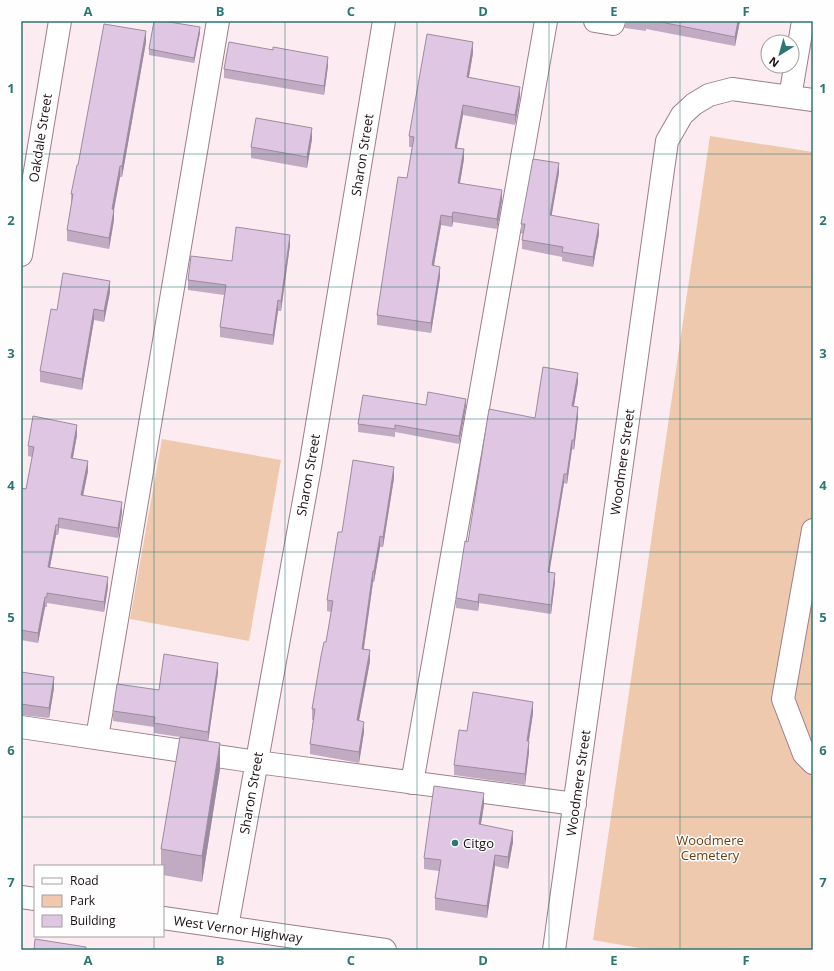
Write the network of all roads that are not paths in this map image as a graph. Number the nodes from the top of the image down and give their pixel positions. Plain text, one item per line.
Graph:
1 (60, 21) edge
2 (218, 21) edge
3 (384, 21) edge
4 (546, 21) edge
5 (595, 21) edge
6 (614, 21) edge
7 (803, 21) edge
8 (790, 97) junction
9 (813, 100) edge
10 (21, 255) edge
11 (813, 530) edge
12 (21, 727) edge
13 (97, 738) junction
14 (256, 762) junction
15 (813, 763) edge
16 (412, 783) junction
17 (575, 804) junction
18 (21, 897) edge
19 (34, 899) edge
20 (164, 918) edge
21 (227, 927) junction
22 (275, 942) edge
23 (385, 950) edge
24 (554, 950) edge

1 - 10 street, Oakdale Street
2 - 13 street
3 - 14 street, Sharon Street
4 - 16 street
5 - 6 street
7 - 8 street
8 - 9 street, Woodmere Street
8 - 17 street, Woodmere Street
11 - 15 street
12 - 13 street
13 - 14 street
14 - 16 street
14 - 21 street, Sharon Street
16 - 17 street
17 - 24 street, Woodmere Street
18 - 19 street
20 - 21 street, West Vernor Highway
21 - 22 street, West Vernor Highway
22 - 23 street, West Vernor Highway

